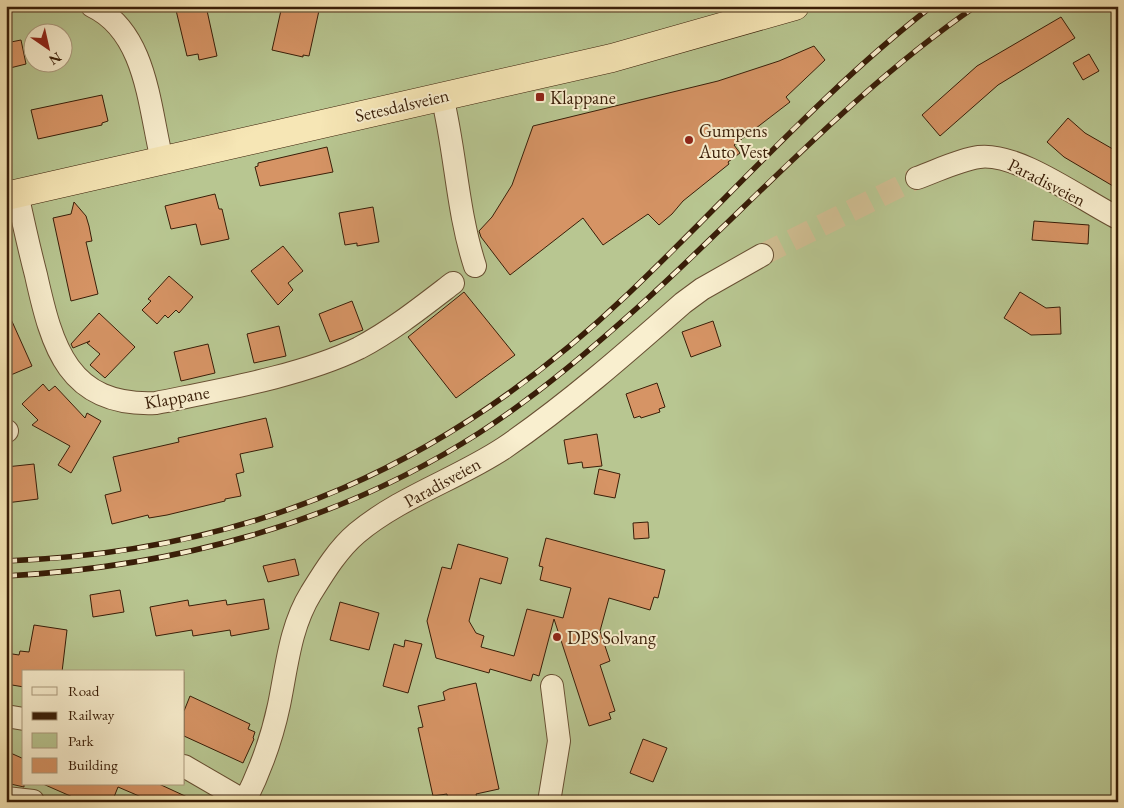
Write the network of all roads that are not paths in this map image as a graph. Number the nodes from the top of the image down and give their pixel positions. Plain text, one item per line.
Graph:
1 (92, 6) edge
2 (795, 6) edge
3 (442, 96) junction
4 (162, 160) junction
5 (917, 178) tunnel mouth
6 (12, 195) edge
7 (1118, 218) edge
8 (762, 255) tunnel mouth
9 (475, 266) dead end
10 (453, 283) dead end
11 (552, 686) dead end
12 (6, 716) edge
13 (22, 718) edge
14 (185, 767) edge
15 (6, 798) edge
16 (33, 801) edge
17 (245, 801) edge
18 (549, 802) edge

1 - 4 street
2 - 3 highway, Setesdalsveien
3 - 4 highway, Setesdalsveien
3 - 9 street
4 - 6 highway, Setesdalsveien
5 - 7 street, Paradisveien
6 - 10 street, Klappane
8 - 17 street, Paradisveien
11 - 18 street
12 - 13 street
14 - 17 street
15 - 16 street

